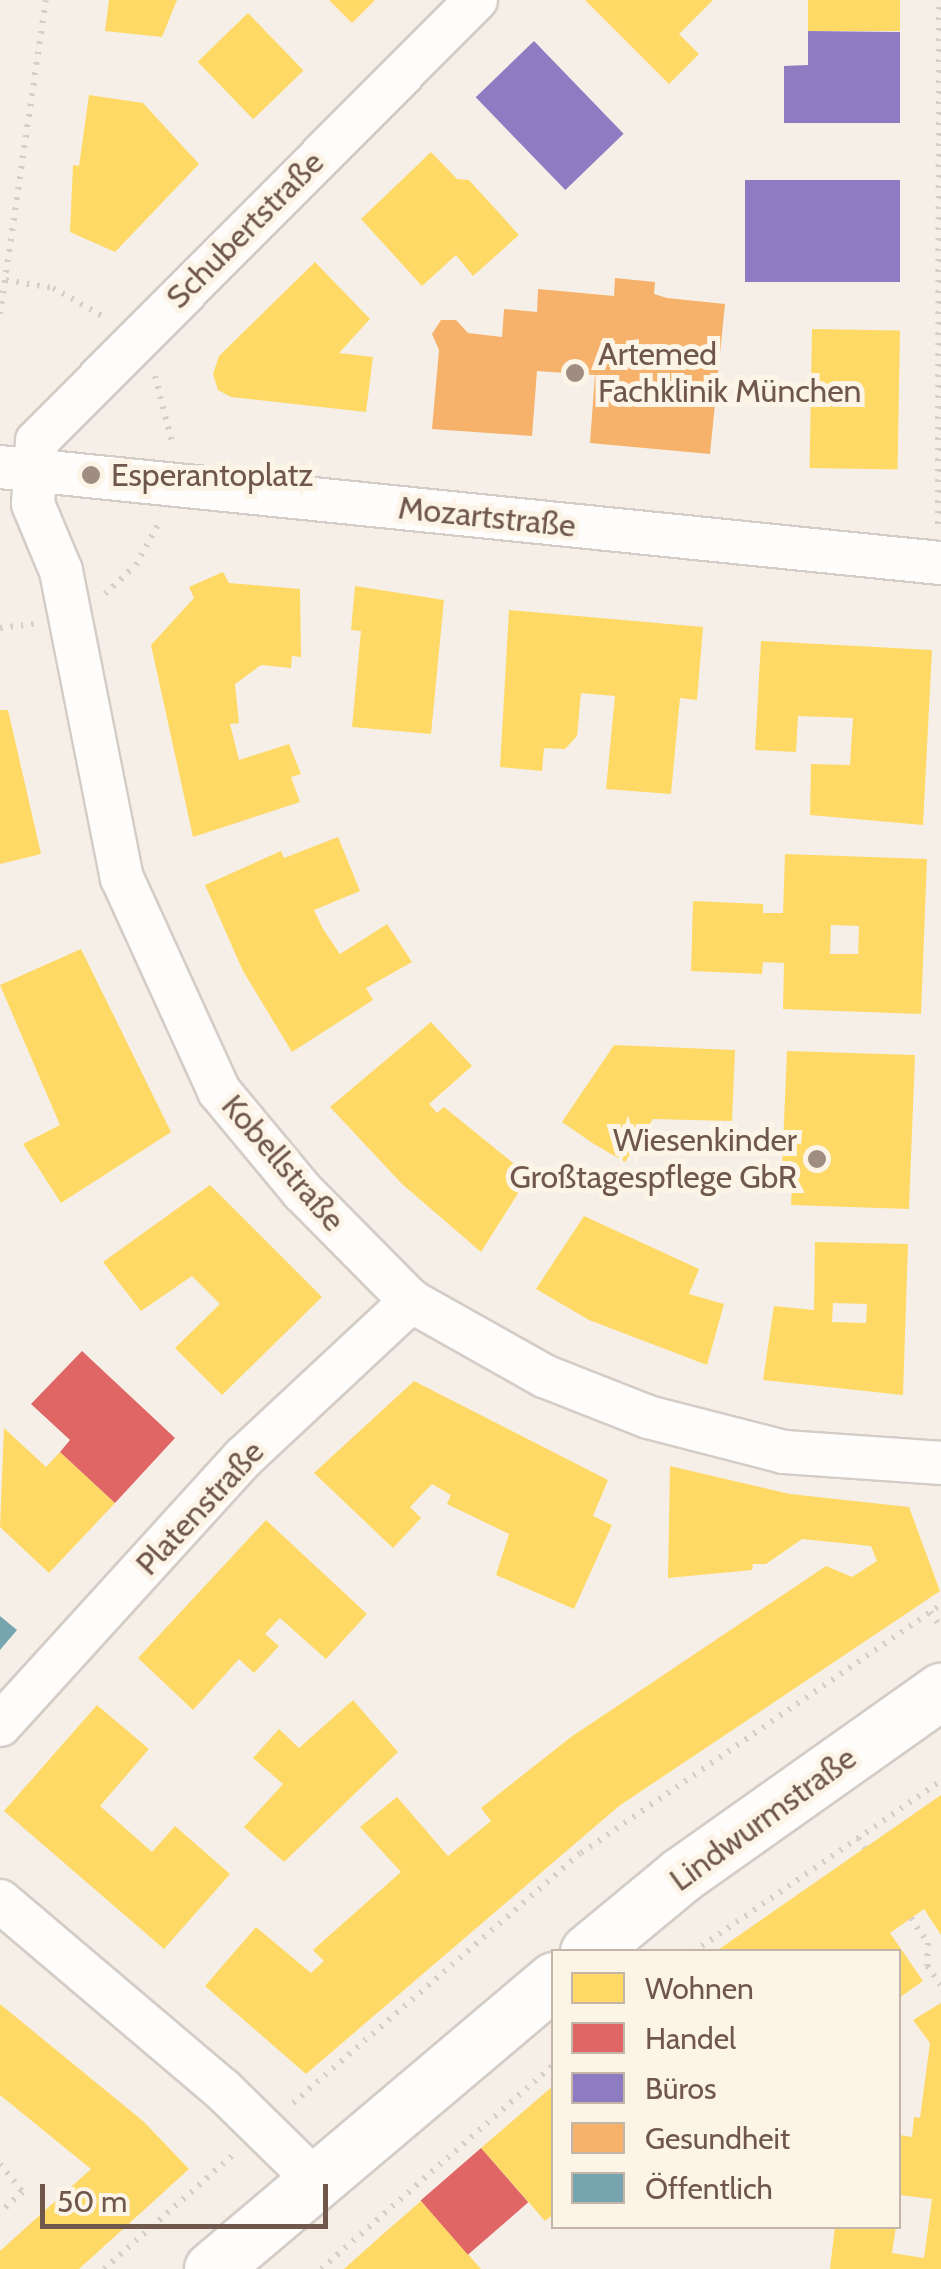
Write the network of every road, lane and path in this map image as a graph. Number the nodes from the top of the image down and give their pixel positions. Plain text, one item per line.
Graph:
1 (46, 0) edge
2 (476, 0) edge
3 (938, 0) edge
4 (0, 314) edge
5 (17, 468) edge
6 (939, 563) edge
7 (411, 1301) junction
8 (941, 1463) edge
9 (941, 1605) edge
10 (930, 1612) junction
11 (941, 1627) edge
12 (941, 1691) edge
13 (0, 1725) edge
14 (941, 1781) edge
15 (858, 1838) junction
16 (865, 1848) dead end
17 (0, 1900) edge
18 (911, 1918) dead end
19 (592, 1949) edge
20 (697, 1949) edge
21 (551, 1983) edge
22 (941, 1985) edge
23 (551, 2067) edge
24 (264, 2128) junction
25 (0, 2164) edge
26 (315, 2180) junction
27 (0, 2212) edge
28 (104, 2269) edge
29 (212, 2269) edge
30 (321, 2269) edge

1 - 4 path
2 - 5 street, Schubertstraße
3 - 6 path
5 - 6 street, Mozartstraße
5 - 7 street, Kobellstraße
7 - 8 street, Kobellstraße
7 - 13 street, Platenstraße
9 - 10 path
10 - 11 path
10 - 24 path
12 - 19 main road, Lindwurmstraße
14 - 15 path
15 - 16 path
15 - 20 path
17 - 24 street
18 - 22 path
21 - 26 main road
23 - 30 path
24 - 26 street
24 - 28 path
25 - 27 path
26 - 29 main road

